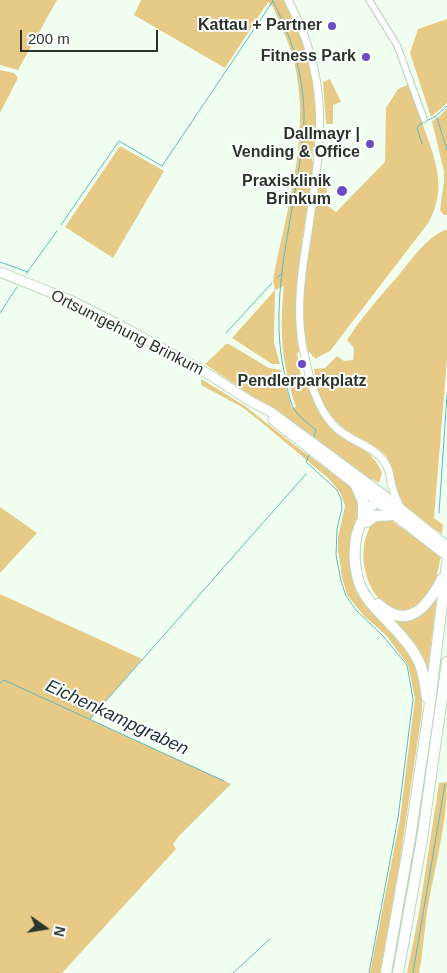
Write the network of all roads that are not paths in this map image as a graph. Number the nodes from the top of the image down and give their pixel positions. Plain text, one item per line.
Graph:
1 (288, 0) edge
2 (369, 0) edge
3 (424, 119) dead end
4 (0, 272) edge
5 (250, 401) junction
6 (390, 480) junction
7 (355, 483) junction
8 (380, 498) junction
9 (398, 512) junction
10 (365, 520) junction
11 (442, 545) edge
12 (447, 556) edge
13 (447, 568) edge
14 (447, 662) edge
15 (429, 710) junction
16 (386, 973) edge
17 (398, 973) edge

1 - 6 street
2 - 3 street
4 - 5 main road, Ortsumgehung Brinkum
5 - 7 main road, Ortsumgehung Brinkum
5 - 8 main road, Ortsumgehung Brinkum
6 - 8 street
6 - 9 street
7 - 8 main road, Ortsumgehung Brinkum
7 - 10 highway
8 - 9 main road
8 - 10 highway
9 - 10 highway
9 - 11 main road
10 - 13 highway
10 - 15 highway
11 - 12 main road
13 - 15 highway
14 - 17 highway
15 - 16 highway

